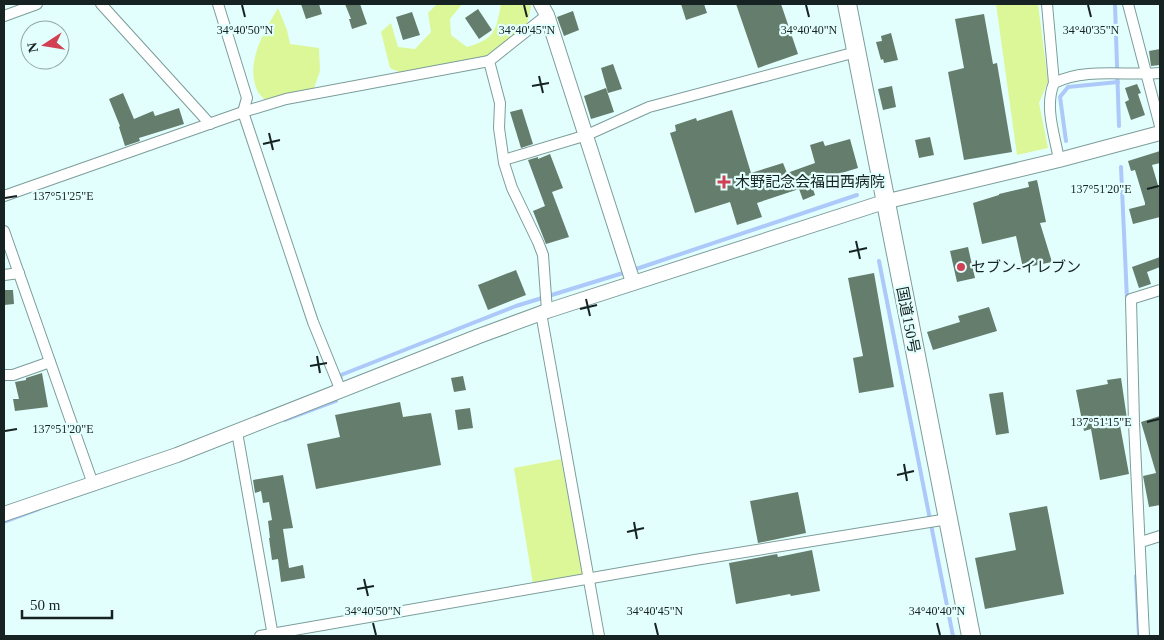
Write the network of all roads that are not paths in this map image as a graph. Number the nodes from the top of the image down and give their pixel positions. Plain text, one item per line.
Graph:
1 (38, 4) edge
2 (102, 4) edge
3 (218, 4) edge
4 (846, 4) edge
5 (1047, 4) edge
6 (1128, 4) edge
7 (544, 9) edge
8 (4, 16) edge
9 (856, 52) junction
10 (489, 61) junction
11 (1160, 73) edge
12 (1145, 74) junction
13 (1054, 83) junction
14 (242, 112) junction
15 (210, 124) junction
16 (1160, 126) edge
17 (1160, 133) edge
18 (586, 135) junction
19 (504, 160) junction
20 (1059, 160) junction
21 (4, 196) edge
22 (884, 202) junction
23 (4, 232) edge
24 (19, 274) junction
25 (4, 275) edge
26 (633, 282) junction
27 (1160, 290) edge
28 (544, 312) junction
29 (50, 362) junction
30 (4, 375) edge
31 (341, 391) junction
32 (237, 432) junction
33 (93, 484) junction
34 (4, 514) edge
35 (948, 519) junction
36 (1160, 536) edge
37 (1140, 542) junction
38 (589, 579) junction
39 (273, 635) edge
40 (260, 636) edge
41 (599, 636) edge
42 (971, 636) edge
43 (1144, 636) edge

1 - 8 street
2 - 15 street
3 - 14 street
4 - 9 highway, 国道150号
5 - 13 street
6 - 12 street
7 - 10 street
7 - 18 street
9 - 18 street
9 - 22 highway, 国道150号
10 - 14 street
10 - 19 street
11 - 12 street
12 - 13 street
12 - 16 street
13 - 20 street
14 - 15 street
14 - 31 street
15 - 21 street
17 - 20 street
18 - 19 street
18 - 26 street
19 - 28 street
20 - 22 street
22 - 26 street
22 - 35 highway, 国道150号
23 - 24 street
24 - 25 street
24 - 29 street
26 - 28 street
27 - 37 street
28 - 31 street
28 - 38 street
29 - 30 street
29 - 33 street
31 - 32 street
32 - 33 street
32 - 39 street
33 - 34 street
35 - 38 street
35 - 42 highway, 国道150号
36 - 37 street
37 - 43 street
38 - 39 street
38 - 41 street
39 - 40 street

